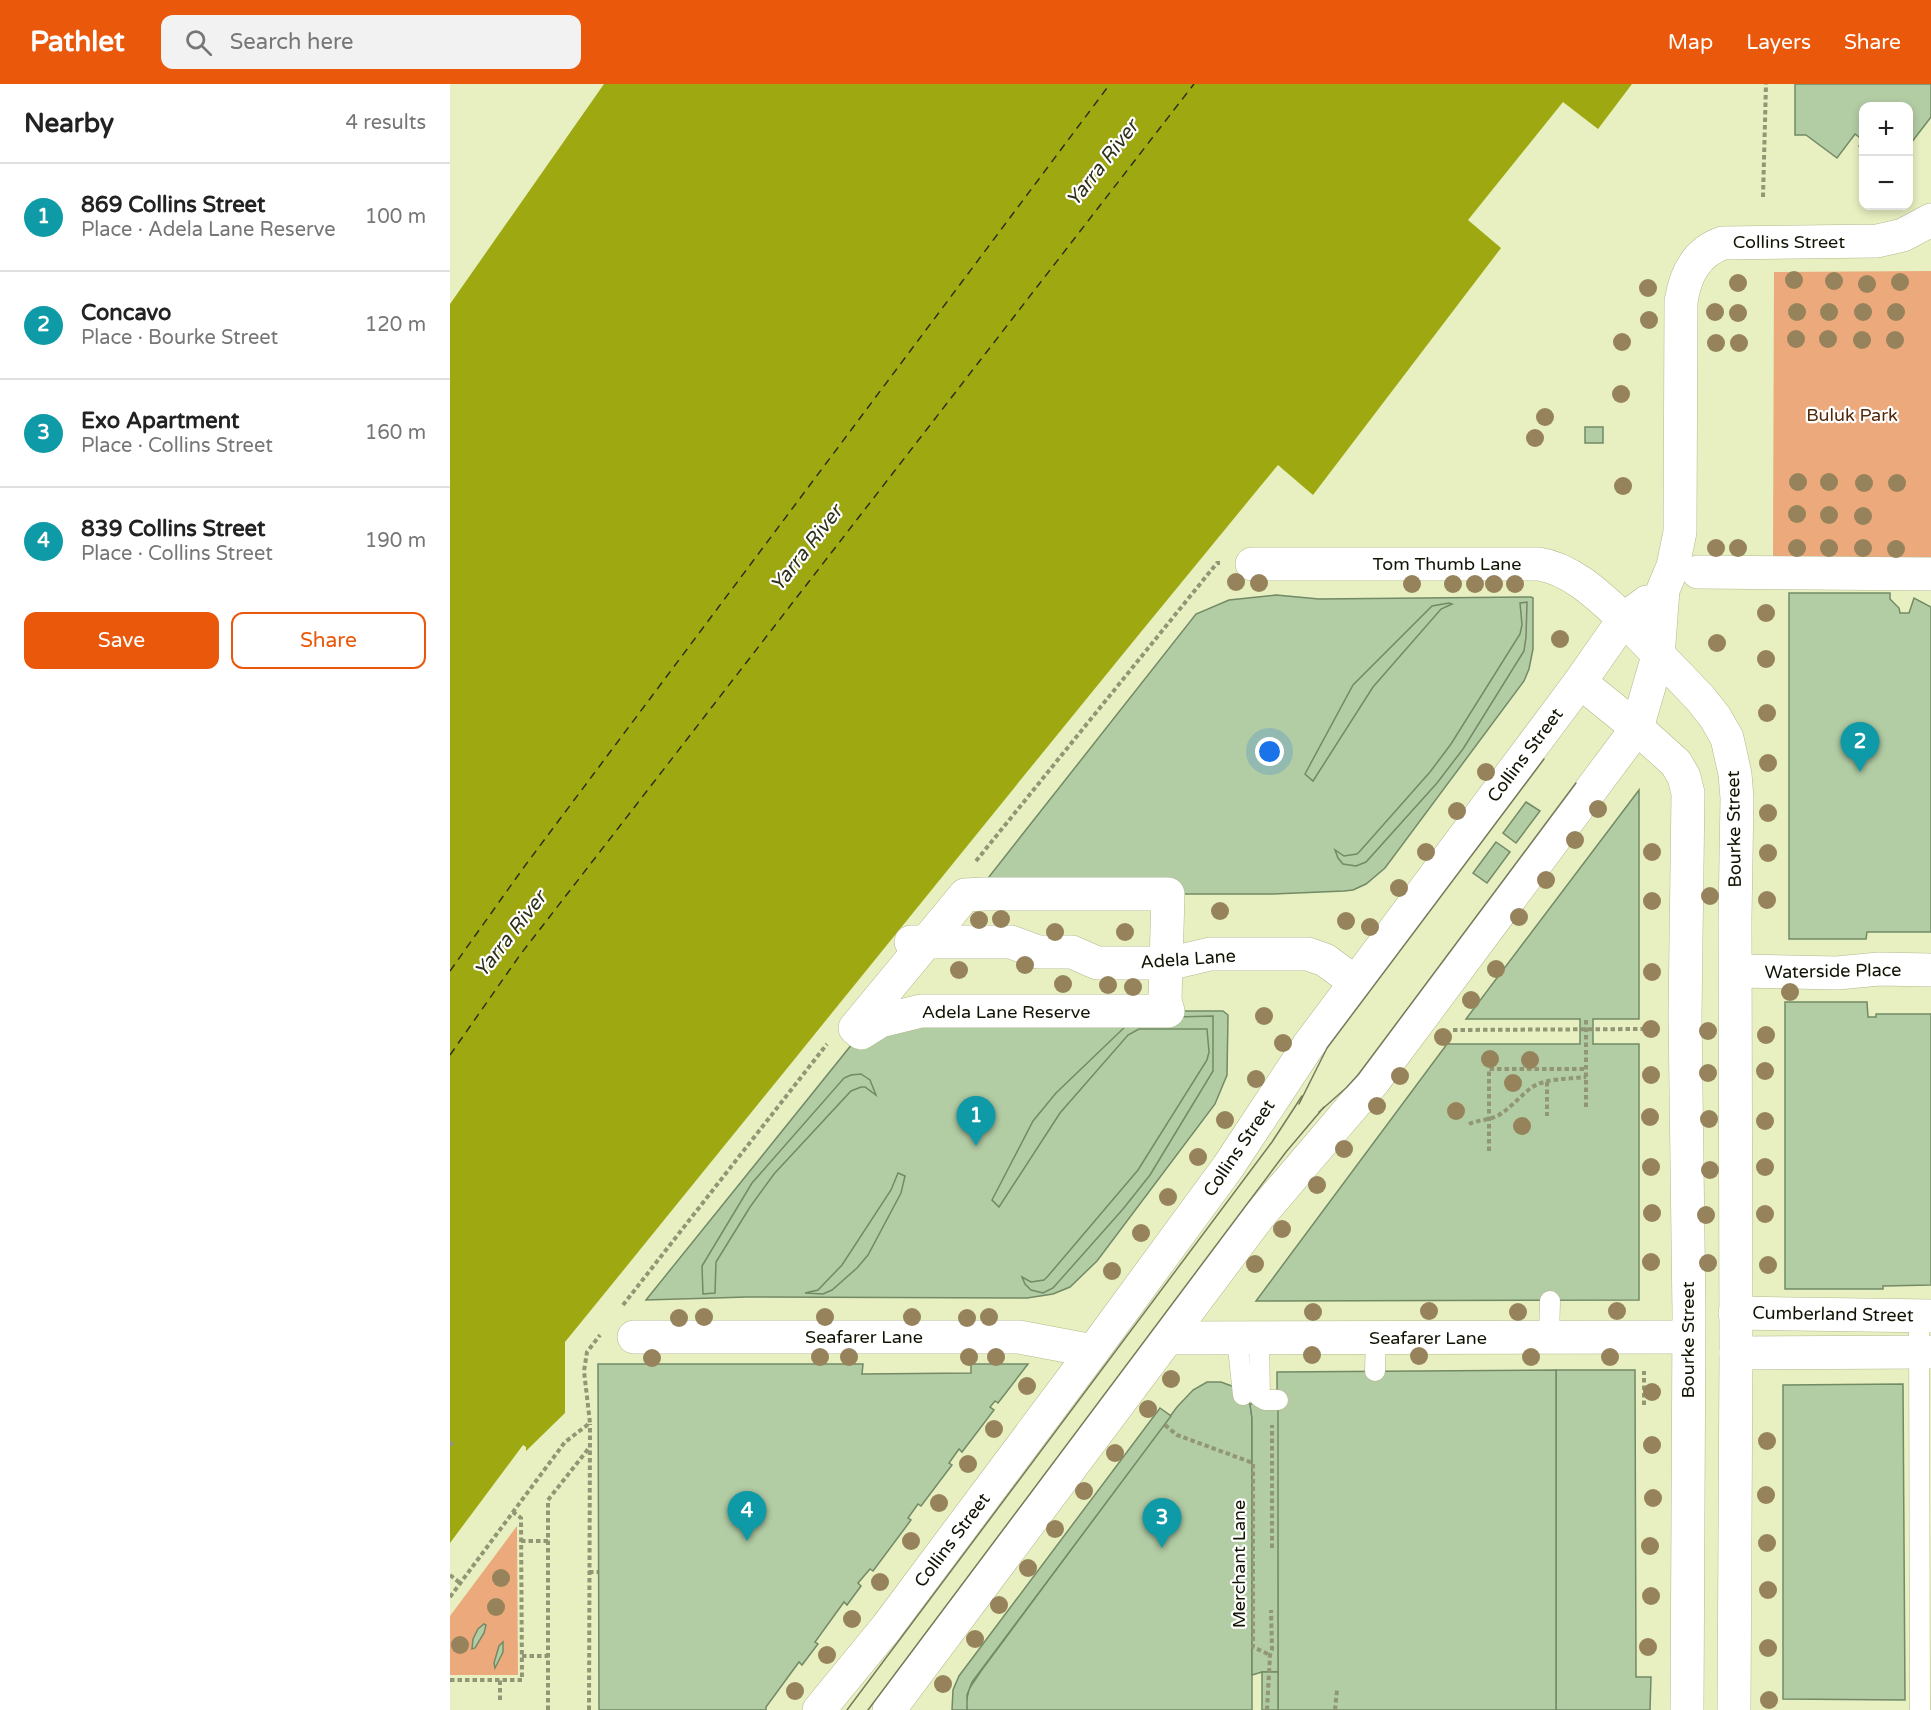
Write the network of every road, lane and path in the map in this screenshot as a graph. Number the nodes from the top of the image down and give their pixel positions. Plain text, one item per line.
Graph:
1 (1766, 84) edge
2 (1763, 197) dead end
3 (1931, 220) edge
4 (1252, 564) joint
5 (1698, 572) dead end
6 (1931, 574) edge
7 (1663, 590) junction
8 (1624, 619) junction
9 (1658, 656) junction
10 (1580, 682) junction
11 (1637, 728) junction
12 (976, 861) dead end
13 (918, 942) junction
14 (1166, 963) junction
15 (1931, 970) edge
16 (1687, 971) junction
17 (1736, 971) junction
18 (1355, 982) junction
19 (1586, 1019) dead end
20 (1644, 1029) dead end
21 (1451, 1030) dead end
22 (1585, 1030) junction
23 (830, 1040) dead end
24 (1585, 1070) junction
25 (1586, 1077) junction
26 (1546, 1082) junction
27 (1586, 1107) dead end
28 (1547, 1116) dead end
29 (1489, 1118) junction
30 (1469, 1124) dead end
31 (1489, 1151) dead end
32 (1550, 1300) dead end
33 (1736, 1313) junction
34 (1925, 1316) edge
35 (626, 1324) joint
36 (600, 1335) dead end
37 (1549, 1337) junction
38 (1688, 1337) junction
39 (1168, 1338) junction
40 (1248, 1338) junction
41 (1376, 1338) junction
42 (1093, 1351) junction
43 (1925, 1352) edge
44 (1736, 1353) junction
45 (1375, 1371) dead end
46 (1243, 1395) dead end
47 (1275, 1400) joint
48 (590, 1423) junction
49 (1165, 1425) dead end
50 (590, 1447) junction
51 (514, 1511) junction
52 (521, 1541) junction
53 (549, 1541) junction
54 (1272, 1548) dead end
55 (589, 1572) junction
56 (598, 1572) dead end
57 (450, 1575) edge
58 (460, 1583) junction
59 (450, 1596) edge
60 (1271, 1610) dead end
61 (1270, 1655) junction
62 (522, 1656) junction
63 (548, 1656) junction
64 (450, 1680) edge
65 (500, 1680) junction
66 (1336, 1690) dead end
67 (500, 1700) dead end
68 (548, 1710) edge
69 (589, 1710) edge
70 (819, 1710) edge
71 (889, 1710) edge
72 (1267, 1710) edge
73 (1335, 1710) edge
74 (1687, 1710) edge
75 (1734, 1710) edge
76 (1920, 1710) edge

1 - 2 path
3 - 7 street, Collins Street
4 - 8 street, Tom Thumb Lane
4 - 12 path
5 - 6 street
7 - 8 street, Collins Street
7 - 9 street, Collins Street
8 - 9 street, Bourke Street
8 - 10 street, Collins Street
9 - 11 street, Collins Street
9 - 17 street, Bourke Street
10 - 11 street, Bourke Street
10 - 18 street, Collins Street
11 - 16 street, Bourke Street
11 - 39 street, Collins Street
13 - 14 street, Adela Lane
13 - 14 street, Adela Lane Reserve
13 - 14 street, Adela Lane Reserve
14 - 18 street, Adela Lane
15 - 17 street, Waterside Place
16 - 17 street
16 - 38 street, Bourke Street
17 - 33 street, Bourke Street
18 - 42 street, Collins Street
19 - 22 path
20 - 22 path
21 - 22 path
22 - 24 path
23 - 35 path
24 - 25 path
24 - 29 path
25 - 26 path
25 - 27 path
26 - 28 path
26 - 29 path
29 - 30 path
29 - 31 path
32 - 37 lane
33 - 34 street, Cumberland Street
33 - 38 street
33 - 44 street, Bourke Street
34 - 43 lane
35 - 42 street, Seafarer Lane
36 - 48 path
37 - 38 street, Seafarer Lane
37 - 41 street, Seafarer Lane
38 - 44 street, Cumberland Street
38 - 74 street, Bourke Street
39 - 40 street, Seafarer Lane
39 - 71 street, Collins Street
40 - 41 street, Seafarer Lane
40 - 46 lane
40 - 47 lane
41 - 45 lane
42 - 70 street, Collins Street
43 - 44 street, Cumberland Street
43 - 76 lane
44 - 75 street, Bourke Street
47 - 54 path
48 - 50 path
48 - 51 path
49 - 61 path, Merchant Lane
50 - 53 path
50 - 55 path
51 - 52 path
51 - 58 path
52 - 53 path
52 - 62 path
53 - 63 path
55 - 56 path
55 - 69 path
57 - 58 path
58 - 59 path
60 - 61 path
61 - 72 path
62 - 63 path
62 - 65 path
63 - 68 path
64 - 65 path
65 - 67 path
66 - 73 path

